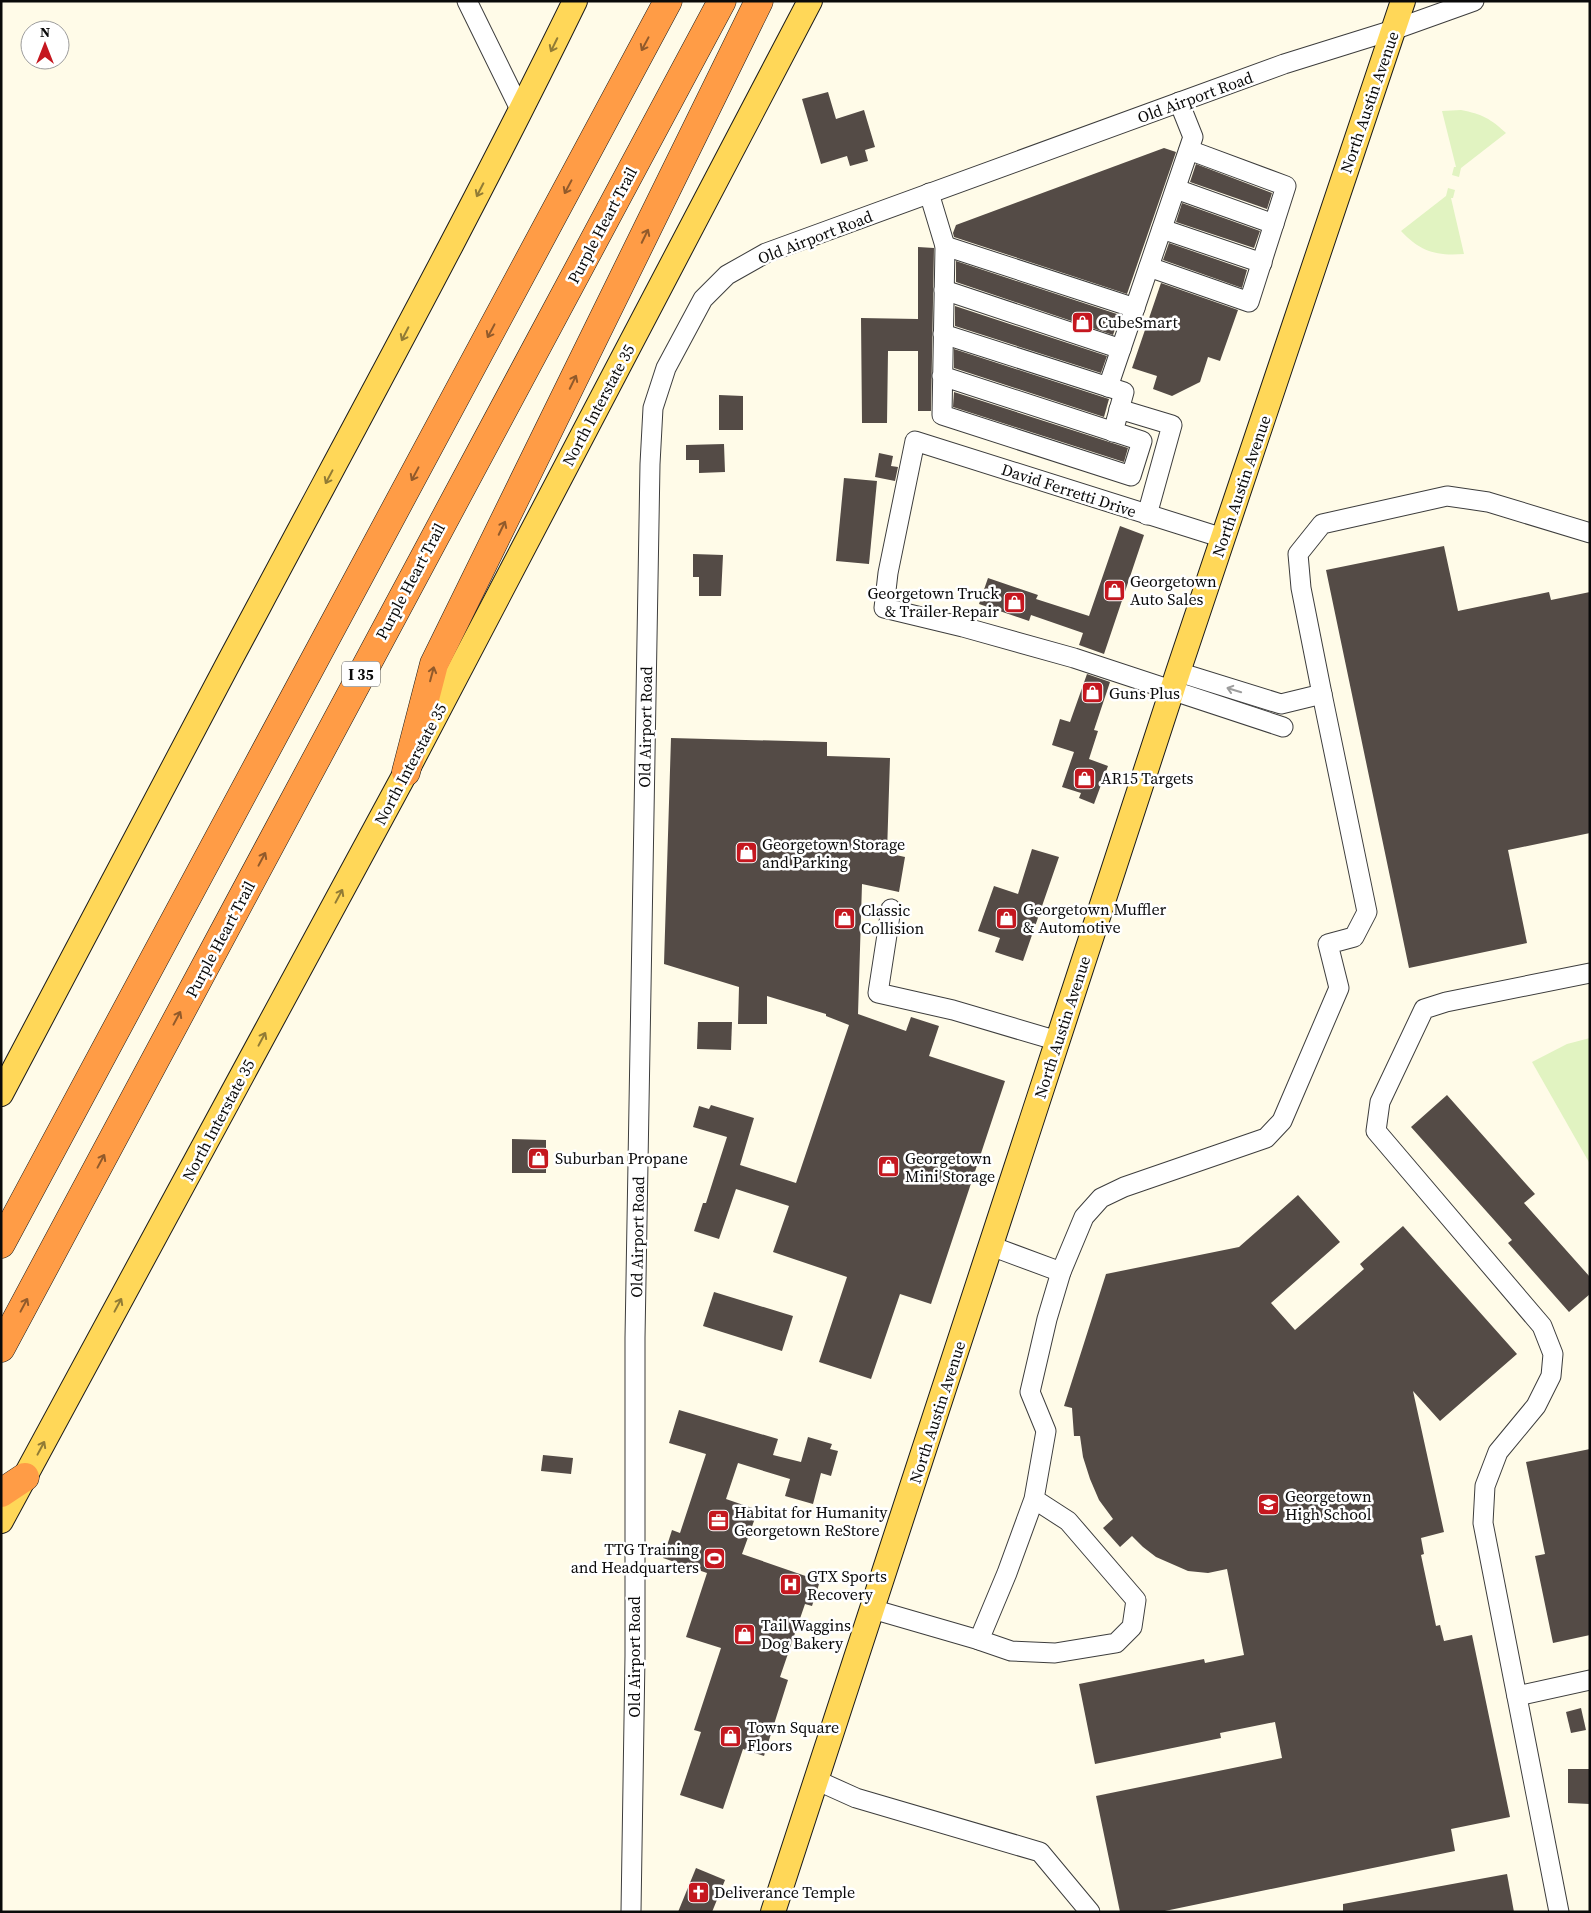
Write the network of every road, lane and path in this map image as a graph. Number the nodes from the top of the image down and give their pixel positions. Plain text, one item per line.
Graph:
1 (467, 1) edge
2 (575, 1) edge
3 (668, 1) edge
4 (722, 1) edge
5 (759, 1) edge
6 (810, 1) edge
7 (1403, 1) edge
8 (1474, 1) edge
9 (1393, 30) junction
10 (1179, 102) junction
11 (521, 111) junction
12 (1189, 150) junction
13 (1176, 189) junction
14 (930, 193) junction
15 (1274, 224) junction
16 (1162, 230) junction
17 (945, 246) junction
18 (1262, 264) junction
19 (1149, 267) junction
20 (944, 290) junction
21 (1135, 308) junction
22 (943, 334) junction
23 (1121, 349) junction
24 (942, 376) junction
25 (1108, 387) junction
26 (1119, 409) junction
27 (1113, 432) junction
28 (1147, 515) junction
29 (1590, 533) edge
30 (1223, 538) junction
31 (1175, 681) junction
32 (1322, 694) junction
33 (1283, 727) dead end
34 (406, 772) junction
35 (890, 908) dead end
36 (1590, 973) edge
37 (1058, 1041) junction
38 (1, 1094) edge
39 (1, 1244) edge
40 (991, 1246) junction
41 (1061, 1272) junction
42 (1, 1348) edge
43 (25, 1477) junction
44 (1, 1493) edge
45 (1034, 1499) junction
46 (1, 1521) edge
47 (872, 1609) junction
48 (979, 1640) junction
49 (1590, 1680) edge
50 (1517, 1696) junction
51 (816, 1780) junction
52 (632, 1912) edge
53 (773, 1912) edge
54 (1090, 1912) edge
55 (1559, 1912) edge

1 - 11 street
2 -> 11 main road
3 -> 39 highway
42 -> 4 highway, Purple Heart Trail / I 35
34 -> 5 highway
6 - 34 main road, North Interstate 35
7 - 9 main road, North Austin Avenue
8 - 9 street, Old Airport Road
9 - 10 street, Old Airport Road
9 - 30 main road, North Austin Avenue
10 - 12 street
10 - 14 street, Old Airport Road
11 -> 38 main road
12 - 13 street
12 - 15 street
13 - 15 street
13 - 16 street
14 - 17 street
14 - 52 street, Old Airport Road
15 - 18 street
16 - 18 street
16 - 19 street
17 - 20 street
17 - 21 street
18 - 19 street
19 - 21 street
20 - 22 street
20 - 23 street
21 - 23 street
22 - 24 street
22 - 25 street
23 - 25 street
24 - 27 street
24 - 27 street
25 - 26 street
26 - 27 street
26 - 28 street
28 - 30 street, David Ferretti Drive
28 - 31 street, David Ferretti Drive
29 - 32 street
30 - 31 main road, North Austin Avenue
32 -> 31 street
31 - 33 street
31 - 37 main road, North Austin Avenue
32 - 41 street
43 -> 34 main road, North Interstate 35
35 - 37 street
36 - 50 street
37 - 40 main road, North Austin Avenue
40 - 41 street
40 - 47 main road, North Austin Avenue
41 - 45 street
43 - 44 highway
43 - 46 main road, North Interstate 35
45 - 48 street
45 - 48 street
47 - 48 street
47 - 51 main road, North Austin Avenue
49 - 50 street
50 - 55 street
51 - 53 main road, North Austin Avenue
51 - 54 street

